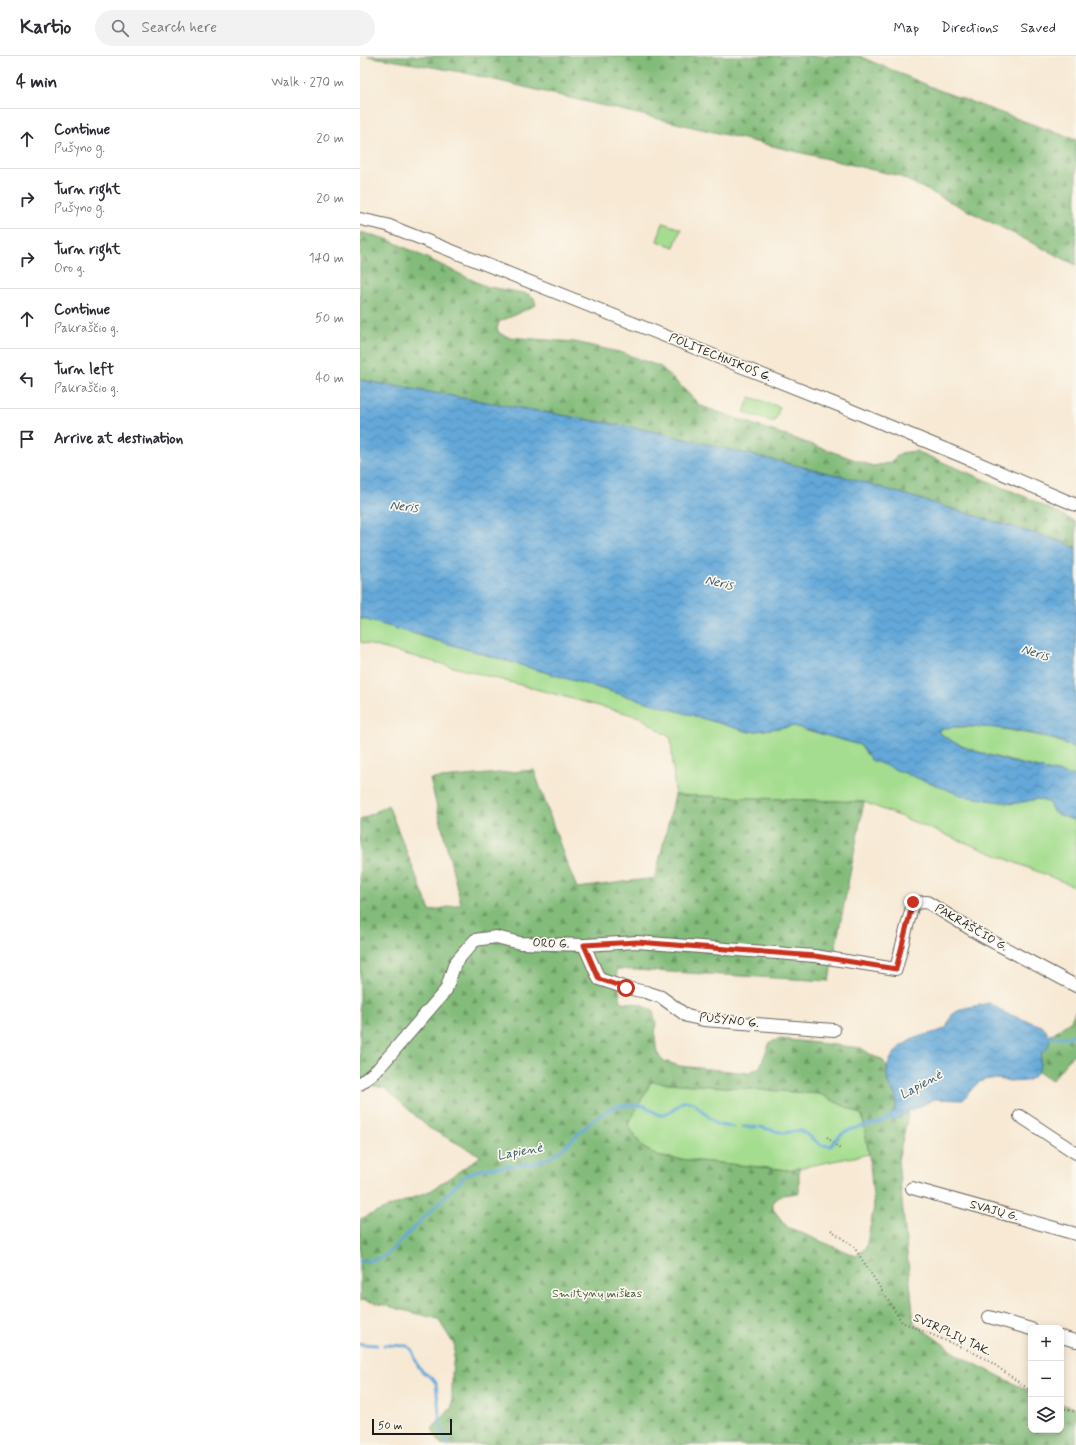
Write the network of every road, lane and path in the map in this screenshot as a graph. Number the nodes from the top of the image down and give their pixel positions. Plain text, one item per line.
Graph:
1 (360, 219) edge
2 (1076, 506) edge
3 (584, 945) junction
4 (815, 956) joint
5 (1076, 986) edge
6 (834, 1030) dead end
7 (360, 1084) edge
8 (1020, 1116) dead end
9 (827, 1136) dead end
10 (840, 1148) dead end
11 (1076, 1153) edge
12 (912, 1188) dead end
13 (831, 1230) dead end
14 (1076, 1234) edge
15 (989, 1317) dead end
16 (1028, 1327) edge
17 (1064, 1338) edge
18 (1076, 1341) edge
19 (1028, 1389) edge
20 (1064, 1409) edge
21 (1076, 1412) edge

1 - 2 street, POLITECHNIKOS G.
3 - 4 street, ORO G.
3 - 6 street, PUŠYNO G.
3 - 7 street, ORO G.
4 - 5 street, PAKRAŠČIO G.
8 - 11 street
9 - 10 path
12 - 14 street, SVAJŲ G.
13 - 19 path, SVIRPLIŲ TAK.
15 - 16 street
17 - 18 street
20 - 21 path

